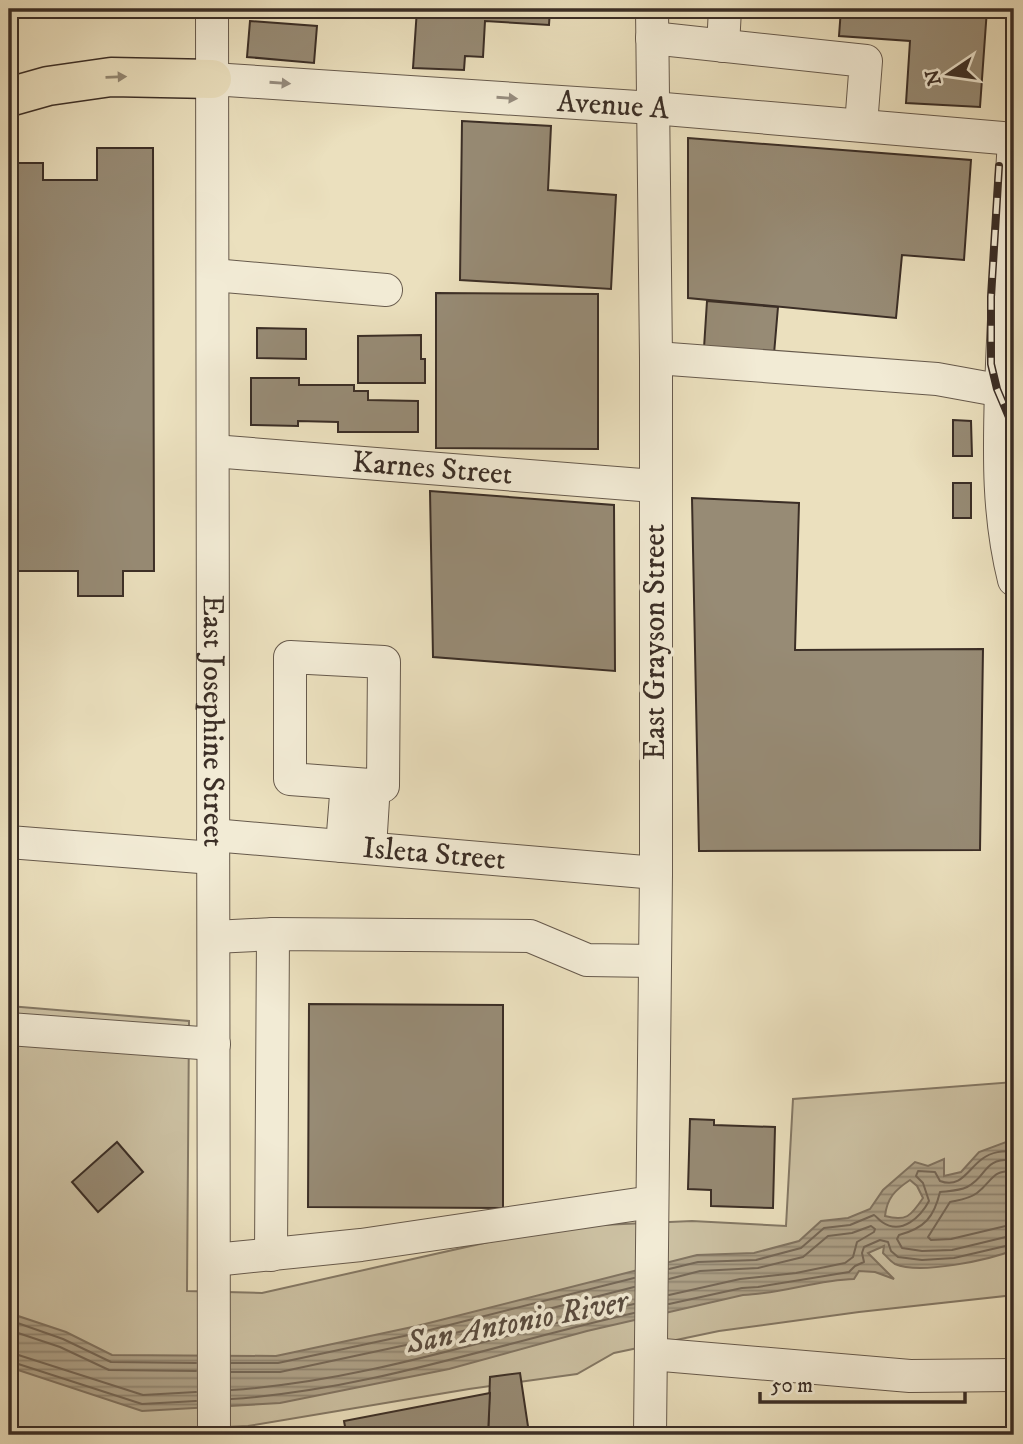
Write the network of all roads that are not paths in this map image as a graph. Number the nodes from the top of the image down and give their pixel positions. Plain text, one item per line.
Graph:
1 (212, 9) edge
2 (725, 9) edge
3 (652, 23) edge
4 (723, 46) junction
5 (212, 79) junction
6 (9, 97) edge
7 (653, 108) junction
8 (861, 125) junction
9 (1014, 139) edge
10 (213, 275) junction
11 (386, 290) dead end
12 (656, 358) junction
13 (1008, 391) edge
14 (213, 451) junction
15 (654, 486) junction
16 (1014, 580) edge
17 (359, 787) junction
18 (9, 842) edge
19 (213, 847) junction
20 (356, 847) junction
21 (656, 873) junction
22 (273, 934) junction
23 (214, 937) junction
24 (655, 961) junction
25 (9, 1029) edge
26 (214, 1044) junction
27 (652, 1202) junction
28 (271, 1255) junction
29 (214, 1260) junction
30 (651, 1354) junction
31 (1013, 1376) edge
32 (214, 1435) edge
33 (650, 1435) edge

1 - 5 street, East Josephine Street
2 - 4 street
3 - 4 street
3 - 7 street, East Grayson Street
4 - 8 street
6 -> 5 highway
5 -> 7 street, Avenue A
5 - 10 street, East Josephine Street
7 - 8 street, Avenue A
7 - 12 street, East Grayson Street
8 - 9 street, Avenue A
9 - 13 street
10 - 11 street
10 - 14 street, East Josephine Street
12 - 13 street
12 - 15 street, East Grayson Street
13 - 16 street
14 - 15 street, Karnes Street
14 - 19 street, East Josephine Street
15 - 21 street, East Grayson Street
17 - 17 street
17 - 20 street
18 - 19 street, Isleta Street
19 - 20 street, Isleta Street
19 - 23 street, East Josephine Street
20 - 21 street, Isleta Street
21 - 24 street, East Grayson Street
22 - 23 street
22 - 24 street
22 - 28 street
23 - 26 street, East Josephine Street
24 - 27 street, East Grayson Street
25 - 26 street
26 - 29 street, East Josephine Street
27 - 28 street
27 - 30 street, East Grayson Street
28 - 29 street
29 - 32 street, East Josephine Street
30 - 31 street
30 - 33 street, East Grayson Street

